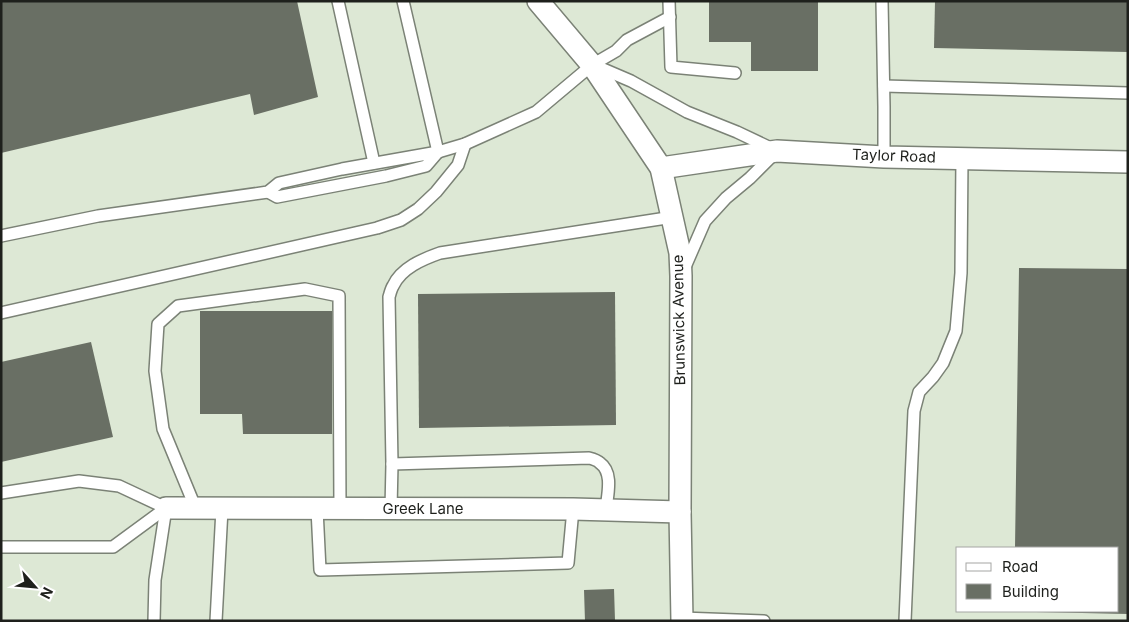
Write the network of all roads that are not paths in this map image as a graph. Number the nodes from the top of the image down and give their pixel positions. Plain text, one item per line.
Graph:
1 (338, 1) edge
2 (403, 1) edge
3 (538, 1) edge
4 (669, 1) edge
5 (882, 1) edge
6 (670, 17) junction
7 (592, 65) junction
8 (735, 73) dead end
9 (884, 86) junction
10 (1128, 93) edge
11 (465, 144) junction
12 (777, 151) junction
13 (438, 152) junction
14 (884, 157) junction
15 (962, 158) junction
16 (1128, 162) edge
17 (374, 163) junction
18 (661, 168) junction
19 (268, 192) junction
20 (673, 217) junction
21 (1, 236) edge
22 (681, 276) junction
23 (1, 313) edge
24 (392, 464) junction
25 (1, 493) edge
26 (166, 508) junction
27 (196, 509) junction
28 (222, 509) junction
29 (317, 509) junction
30 (340, 509) junction
31 (391, 509) junction
32 (573, 509) junction
33 (606, 510) junction
34 (680, 512) junction
35 (1, 547) edge
36 (682, 620) edge
37 (154, 621) edge
38 (216, 621) edge
39 (764, 621) edge
40 (905, 621) edge

1 - 17 lane
2 - 13 lane
3 - 7 street, Brunswick Avenue
4 - 6 lane
5 - 9 lane
6 - 7 lane
6 - 8 lane
7 - 11 lane
7 - 12 lane
7 - 18 street, Brunswick Avenue
9 - 10 lane
9 - 14 lane
11 - 13 lane
11 - 23 lane
12 - 14 street, Taylor Road
12 - 18 street, Taylor Road
12 - 22 lane
13 - 17 lane
13 - 19 lane
14 - 15 street, Taylor Road
15 - 16 street, Taylor Road
15 - 40 lane
17 - 19 lane
18 - 20 street, Brunswick Avenue
19 - 21 lane
20 - 22 street, Brunswick Avenue
20 - 24 lane
22 - 34 street, Brunswick Avenue
24 - 31 lane
24 - 33 lane
25 - 26 lane
26 - 27 street, Greek Lane
26 - 35 lane
26 - 37 lane
27 - 28 street, Greek Lane
27 - 30 lane
28 - 29 street, Greek Lane
28 - 38 lane
29 - 30 street, Greek Lane
29 - 32 lane
30 - 31 street, Greek Lane
31 - 32 street, Greek Lane
32 - 33 street, Greek Lane
33 - 34 street, Greek Lane
34 - 36 street, Brunswick Avenue
36 - 39 lane

